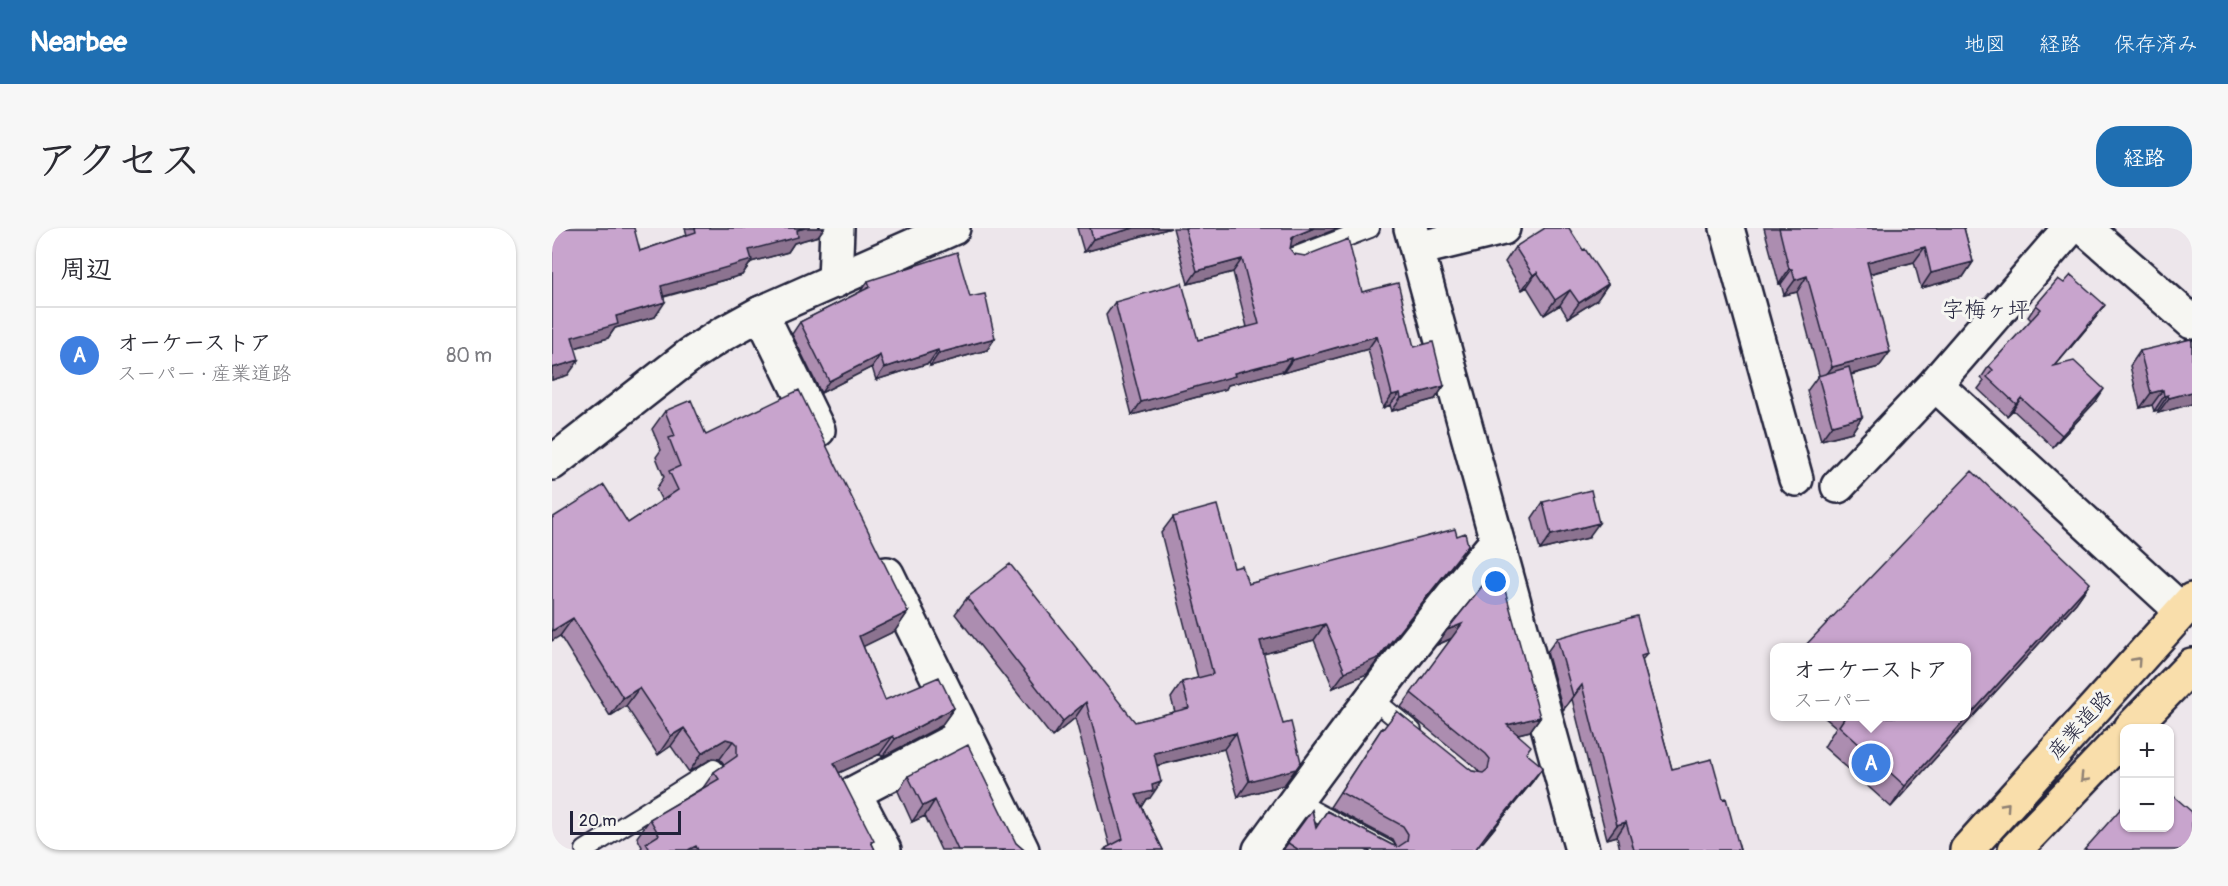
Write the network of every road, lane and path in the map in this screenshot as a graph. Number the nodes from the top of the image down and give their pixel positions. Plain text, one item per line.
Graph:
1 (837, 228) edge
2 (953, 228) edge
3 (1370, 228) edge
4 (1503, 228) edge
5 (1727, 228) edge
6 (2070, 228) edge
7 (2085, 228) edge
8 (1414, 239) edge
9 (1292, 258) edge
10 (835, 281) junction
11 (761, 313) junction
12 (2192, 322) edge
13 (1935, 384) junction
14 (832, 460) edge
15 (552, 463) edge
16 (1796, 479) dead end
17 (1838, 486) dead end
18 (1497, 541) junction
19 (873, 545) edge
20 (2187, 605) edge
21 (2192, 665) edge
22 (1373, 699) junction
23 (2136, 724) edge
24 (966, 734) junction
25 (2120, 740) edge
26 (1425, 742) edge
27 (714, 769) edge
28 (1295, 801) junction
29 (585, 850) edge
30 (884, 850) edge
31 (1022, 850) edge
32 (1260, 850) edge
33 (1387, 850) edge
34 (1582, 850) edge
35 (1967, 850) edge
36 (2015, 850) edge

1 - 10 street
2 - 10 street
3 - 9 lane
4 - 8 street
5 - 16 street
6 - 13 street
7 - 12 street
8 - 18 street
10 - 11 street
11 - 14 street
11 - 15 street
13 - 17 street
13 - 20 street
18 - 22 street
18 - 34 street
19 - 24 street
35 -> 20 main road, 産業道路
21 - 23 main road, 産業道路
22 - 26 lane
22 - 28 street
24 - 30 street
24 - 31 street
25 -> 36 main road, 産業道路
27 - 29 lane
28 - 32 street
28 - 33 lane

